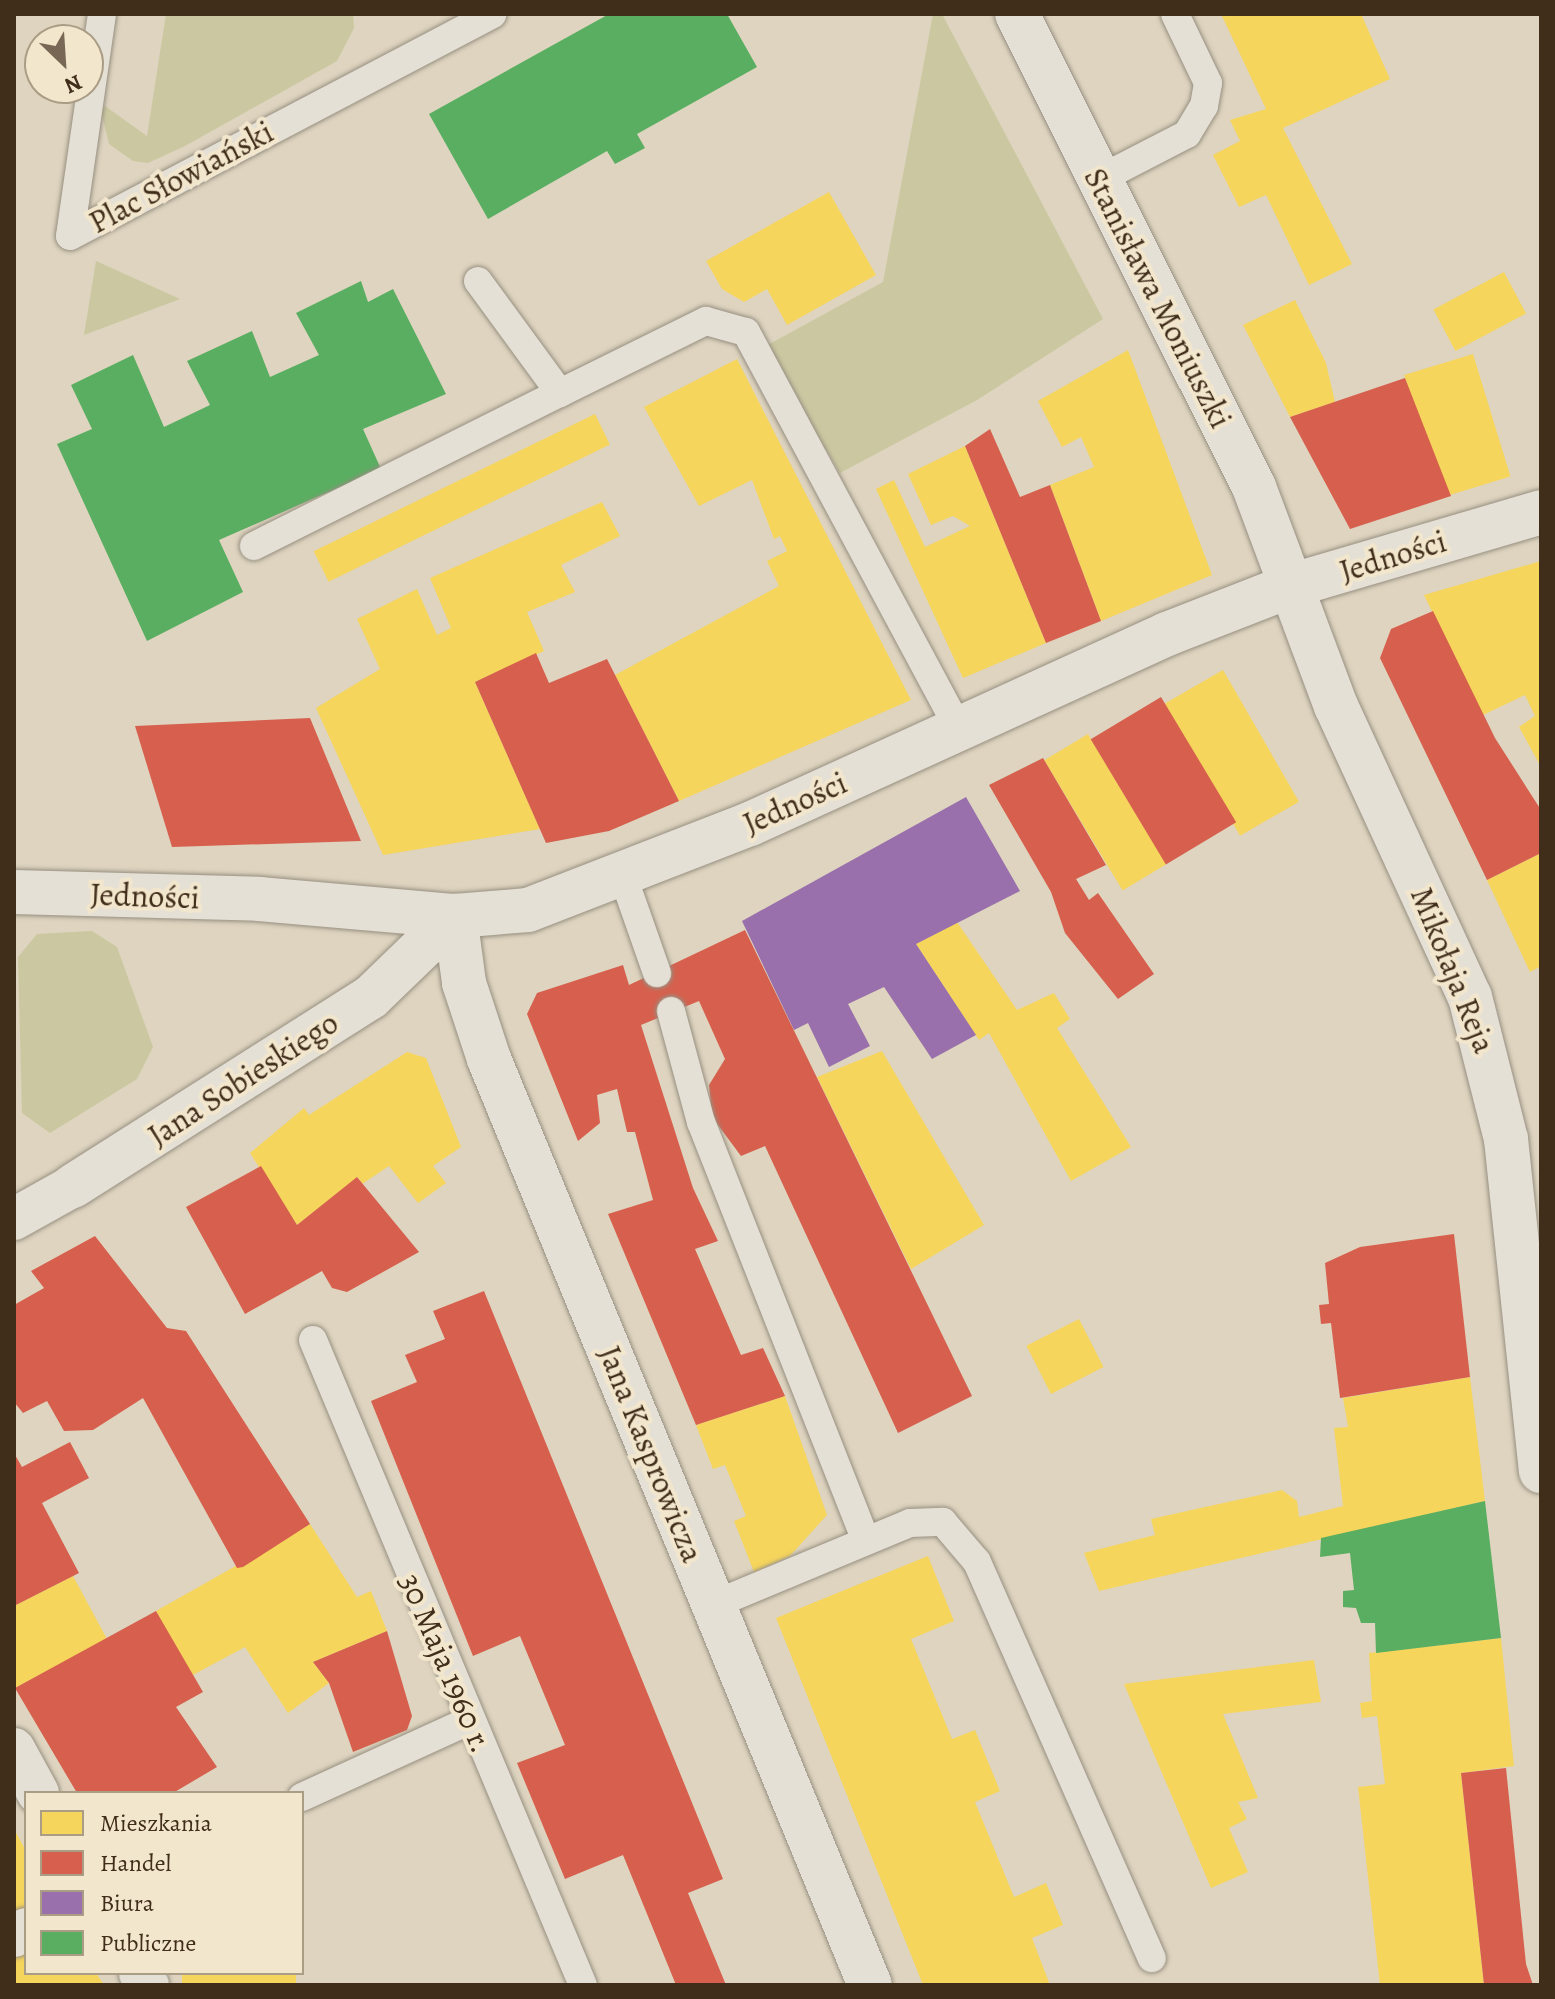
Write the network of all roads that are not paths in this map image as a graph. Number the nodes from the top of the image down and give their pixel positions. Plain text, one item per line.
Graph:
1 (102, 14) edge
2 (492, 14) edge
3 (1017, 14) edge
4 (1175, 14) edge
5 (1098, 180) junction
6 (478, 281) dead end
7 (560, 393) junction
8 (1541, 512) edge
9 (254, 546) dead end
10 (1290, 586) junction
11 (960, 731) junction
12 (623, 876) junction
13 (14, 892) edge
14 (455, 916) junction
15 (657, 973) dead end
16 (671, 1011) dead end
17 (73, 1186) joint
18 (14, 1219) edge
19 (313, 1340) dead end
20 (1541, 1471) edge
21 (866, 1540) junction
22 (713, 1605) junction
23 (469, 1721) junction
24 (14, 1749) edge
25 (37, 1791) edge
26 (304, 1796) edge
27 (1152, 1958) dead end
28 (583, 1985) edge
29 (870, 1985) edge

1 - 2 lane, Plac Słowiański
3 - 5 street, Stanisława Moniuszki
4 - 5 lane
5 - 10 street, Stanisława Moniuszki
6 - 7 lane
7 - 9 lane
7 - 11 lane
8 - 10 street, Jedności
10 - 11 street, Jedności
10 - 20 street, Mikołaja Reja
11 - 12 street, Jedności
12 - 14 street, Jedności
12 - 15 lane
13 - 14 street, Jedności
14 - 17 street, Jana Sobieskiego
14 - 22 street, Jana Kasprowicza
16 - 21 lane
17 - 18 street, Jana Sobieskiego
19 - 23 lane, 30 Maja 1960 r.
21 - 22 lane
21 - 27 lane
22 - 29 street, Jana Kasprowicza
23 - 26 lane
23 - 28 lane, 30 Maja 1960 r.
24 - 25 street

